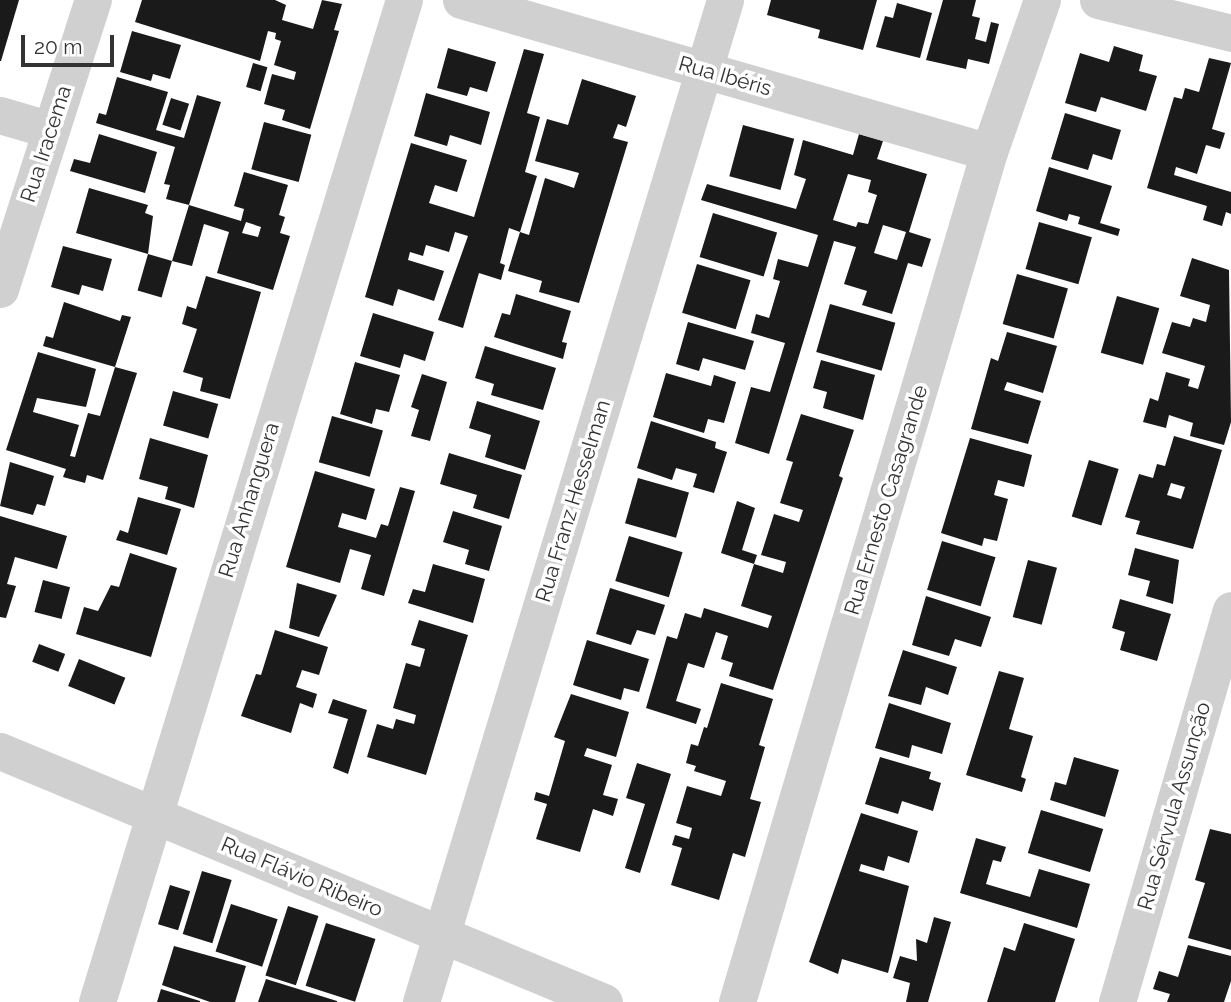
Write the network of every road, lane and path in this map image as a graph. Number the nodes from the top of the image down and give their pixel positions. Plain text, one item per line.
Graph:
1 (93, 0) edge
2 (404, 0) edge
3 (461, 0) edge
4 (725, 0) edge
5 (1042, 0) edge
6 (1097, 0) edge
7 (1231, 33) edge
8 (704, 70) junction
9 (0, 115) edge
10 (51, 131) junction
11 (989, 152) junction
12 (0, 289) edge
13 (1231, 610) edge
14 (0, 751) edge
15 (152, 814) junction
16 (441, 934) junction
17 (97, 1002) edge
18 (421, 1002) edge
19 (604, 1002) edge
20 (737, 1002) edge
21 (1117, 1002) edge

1 - 10 street, Rua Iracema
2 - 15 street, Rua Anhanguera
3 - 8 street, Rua Ibéris
4 - 8 street, Rua Franz Hesselman
5 - 11 street, Rua Ernesto Casagrande
6 - 7 street
8 - 11 street, Rua Ibéris
8 - 16 street, Rua Franz Hesselman
9 - 10 street
10 - 12 street, Rua Iracema
11 - 20 street, Rua Ernesto Casagrande
13 - 21 street, Rua Sérvula Assunção
14 - 15 street, Rua Flávio Ribeiro
15 - 16 street, Rua Flávio Ribeiro
15 - 17 street, Rua Anhanguera
16 - 18 street, Rua Franz Hesselman
16 - 19 street, Rua Flávio Ribeiro

